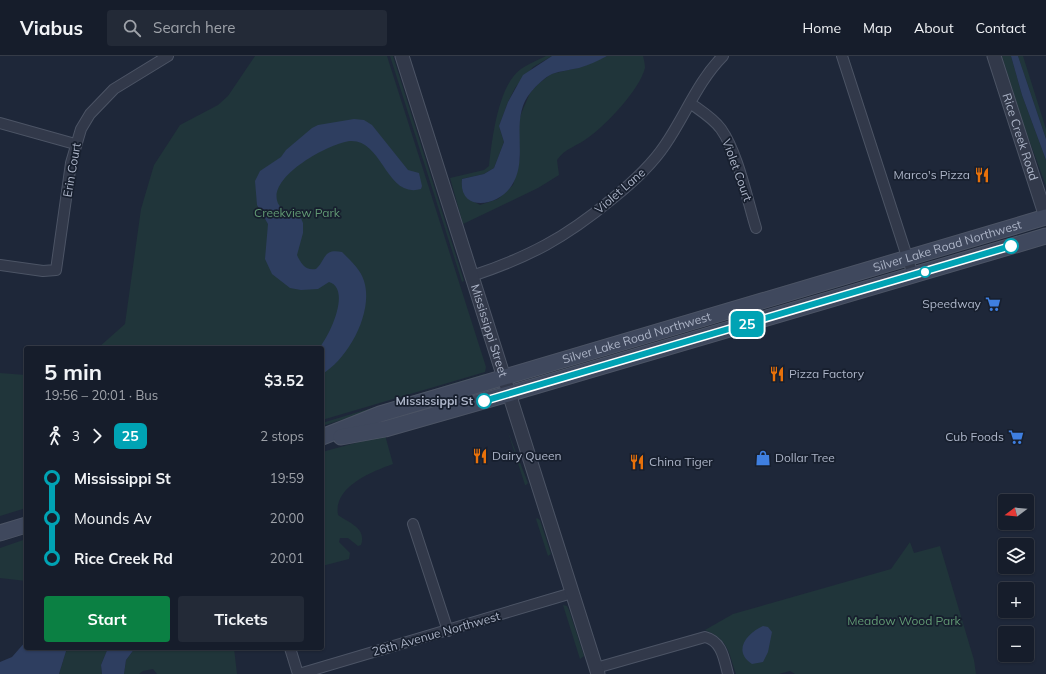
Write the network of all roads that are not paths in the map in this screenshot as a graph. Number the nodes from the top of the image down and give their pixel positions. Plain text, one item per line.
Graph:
1 (168, 56) edge
2 (723, 56) edge
3 (842, 56) edge
4 (994, 56) edge
5 (405, 57) edge
6 (690, 104) junction
7 (0, 123) edge
8 (75, 144) junction
9 (1046, 217) edge
10 (756, 228) dead end
11 (1046, 236) edge
12 (908, 259) junction
13 (0, 265) edge
14 (913, 275) junction
15 (472, 276) junction
16 (503, 378) junction
17 (508, 394) junction
18 (324, 436) edge
19 (324, 440) edge
20 (414, 524) dead end
21 (24, 526) edge
22 (0, 533) edge
23 (572, 593) junction
24 (448, 631) junction
25 (291, 650) edge
26 (597, 671) edge
27 (298, 674) edge
28 (728, 674) edge

1 - 8 street, Erin Court
2 - 6 street, Violet Lane
3 - 12 street
4 - 9 street, Rice Creek Road
5 - 15 street, Mississippi Street
6 - 10 street, Violet Court
6 - 15 street, Violet Lane
7 - 8 street
8 - 13 street, Erin Court
9 - 12 main road, Silver Lake Road Northwest
11 - 14 main road
12 - 14 street
12 - 16 main road, Silver Lake Road Northwest
14 - 17 main road
15 - 16 street, Mississippi Street
16 - 17 street, Mississippi Street
16 - 18 main road, Silver Lake Road Northwest
17 - 19 main road
17 - 23 street, Mississippi Street
20 - 24 street
21 - 22 main road
23 - 24 street, 26th Avenue Northwest
23 - 26 street, Mississippi Street
24 - 27 street, 26th Avenue Northwest
25 - 27 street
26 - 28 street

